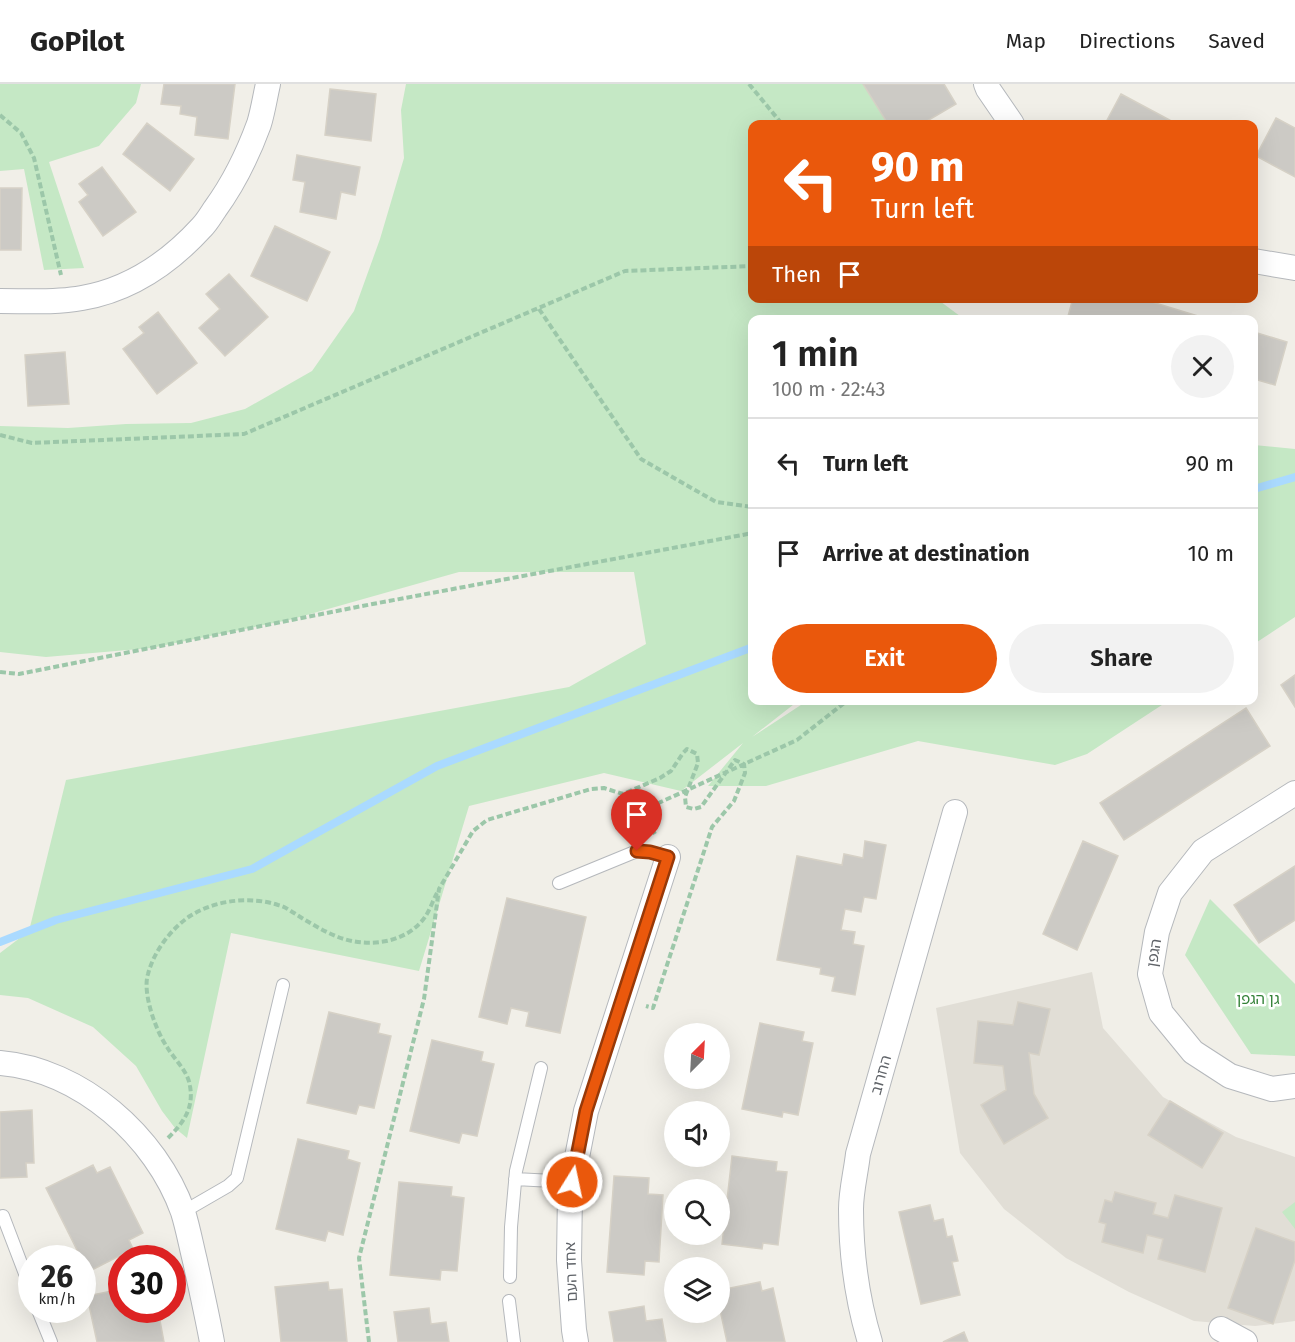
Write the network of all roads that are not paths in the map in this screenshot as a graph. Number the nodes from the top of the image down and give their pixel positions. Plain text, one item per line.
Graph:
1 (268, 84) edge
2 (986, 84) edge
3 (1009, 120) edge
4 (1258, 262) edge
5 (1295, 268) edge
6 (0, 301) edge
7 (1295, 793) edge
8 (955, 812) dead end
9 (668, 857) joint
10 (559, 883) dead end
11 (283, 985) dead end
12 (0, 1063) edge
13 (541, 1068) dead end
14 (1295, 1086) edge
15 (515, 1179) junction
16 (572, 1182) junction
17 (183, 1212) junction
18 (0, 1218) edge
19 (18, 1255) edge
20 (510, 1277) dead end
21 (509, 1301) dead end
22 (43, 1323) edge
23 (1221, 1329) dead end
24 (51, 1342) edge
25 (212, 1342) edge
26 (514, 1342) edge
27 (576, 1342) edge
28 (870, 1342) edge
29 (1245, 1342) edge

1 - 6 street
2 - 3 street
4 - 5 street
7 - 14 street, הגפן
8 - 28 street, החרוב
9 - 10 lane
9 - 16 street, אחד העם
11 - 17 lane
12 - 17 street
13 - 15 lane
15 - 16 lane
15 - 20 lane
16 - 27 street, אחד העם
17 - 25 street
18 - 19 lane
21 - 26 lane
22 - 24 lane
23 - 29 street

